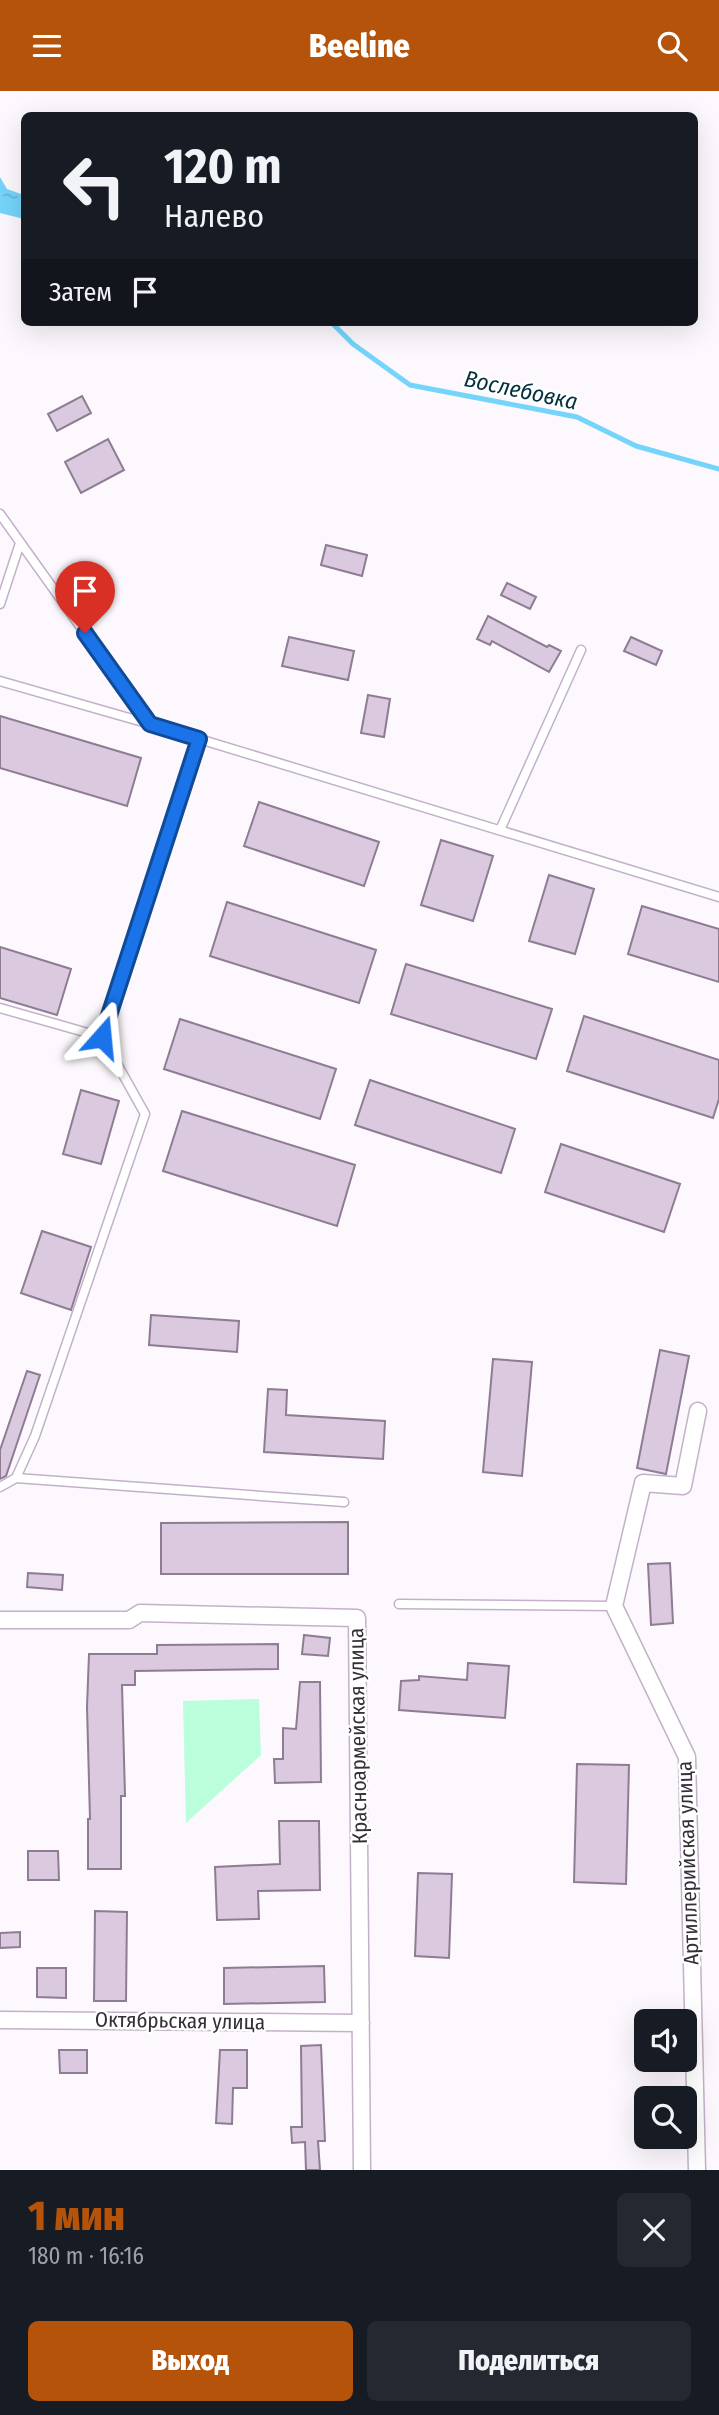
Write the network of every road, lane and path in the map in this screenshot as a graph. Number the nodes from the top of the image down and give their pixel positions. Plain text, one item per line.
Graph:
1 (0, 514) edge
2 (20, 543) junction
3 (0, 604) edge
4 (581, 650) dead end
5 (0, 681) edge
6 (150, 724) junction
7 (199, 739) junction
8 (500, 830) junction
9 (719, 897) edge
10 (0, 1008) edge
11 (102, 1037) junction
12 (698, 1411) dead end
13 (16, 1478) junction
14 (0, 1487) edge
15 (344, 1502) dead end
16 (399, 1604) dead end
17 (614, 1606) junction
18 (0, 1620) edge
19 (0, 2019) edge
20 (361, 2023) junction
21 (362, 2170) edge
22 (697, 2170) edge

1 - 2 lane
2 - 3 lane
2 - 6 lane
4 - 8 lane
5 - 6 lane
6 - 7 lane
7 - 8 lane
7 - 11 lane
8 - 9 lane
10 - 11 lane
11 - 13 lane
12 - 17 street
13 - 14 lane
13 - 15 lane
16 - 17 lane
17 - 22 street, Артиллерийская улица
18 - 20 street, Красноармейская улица
19 - 20 street, Октябрьская улица
20 - 21 street, Красноармейская улица

